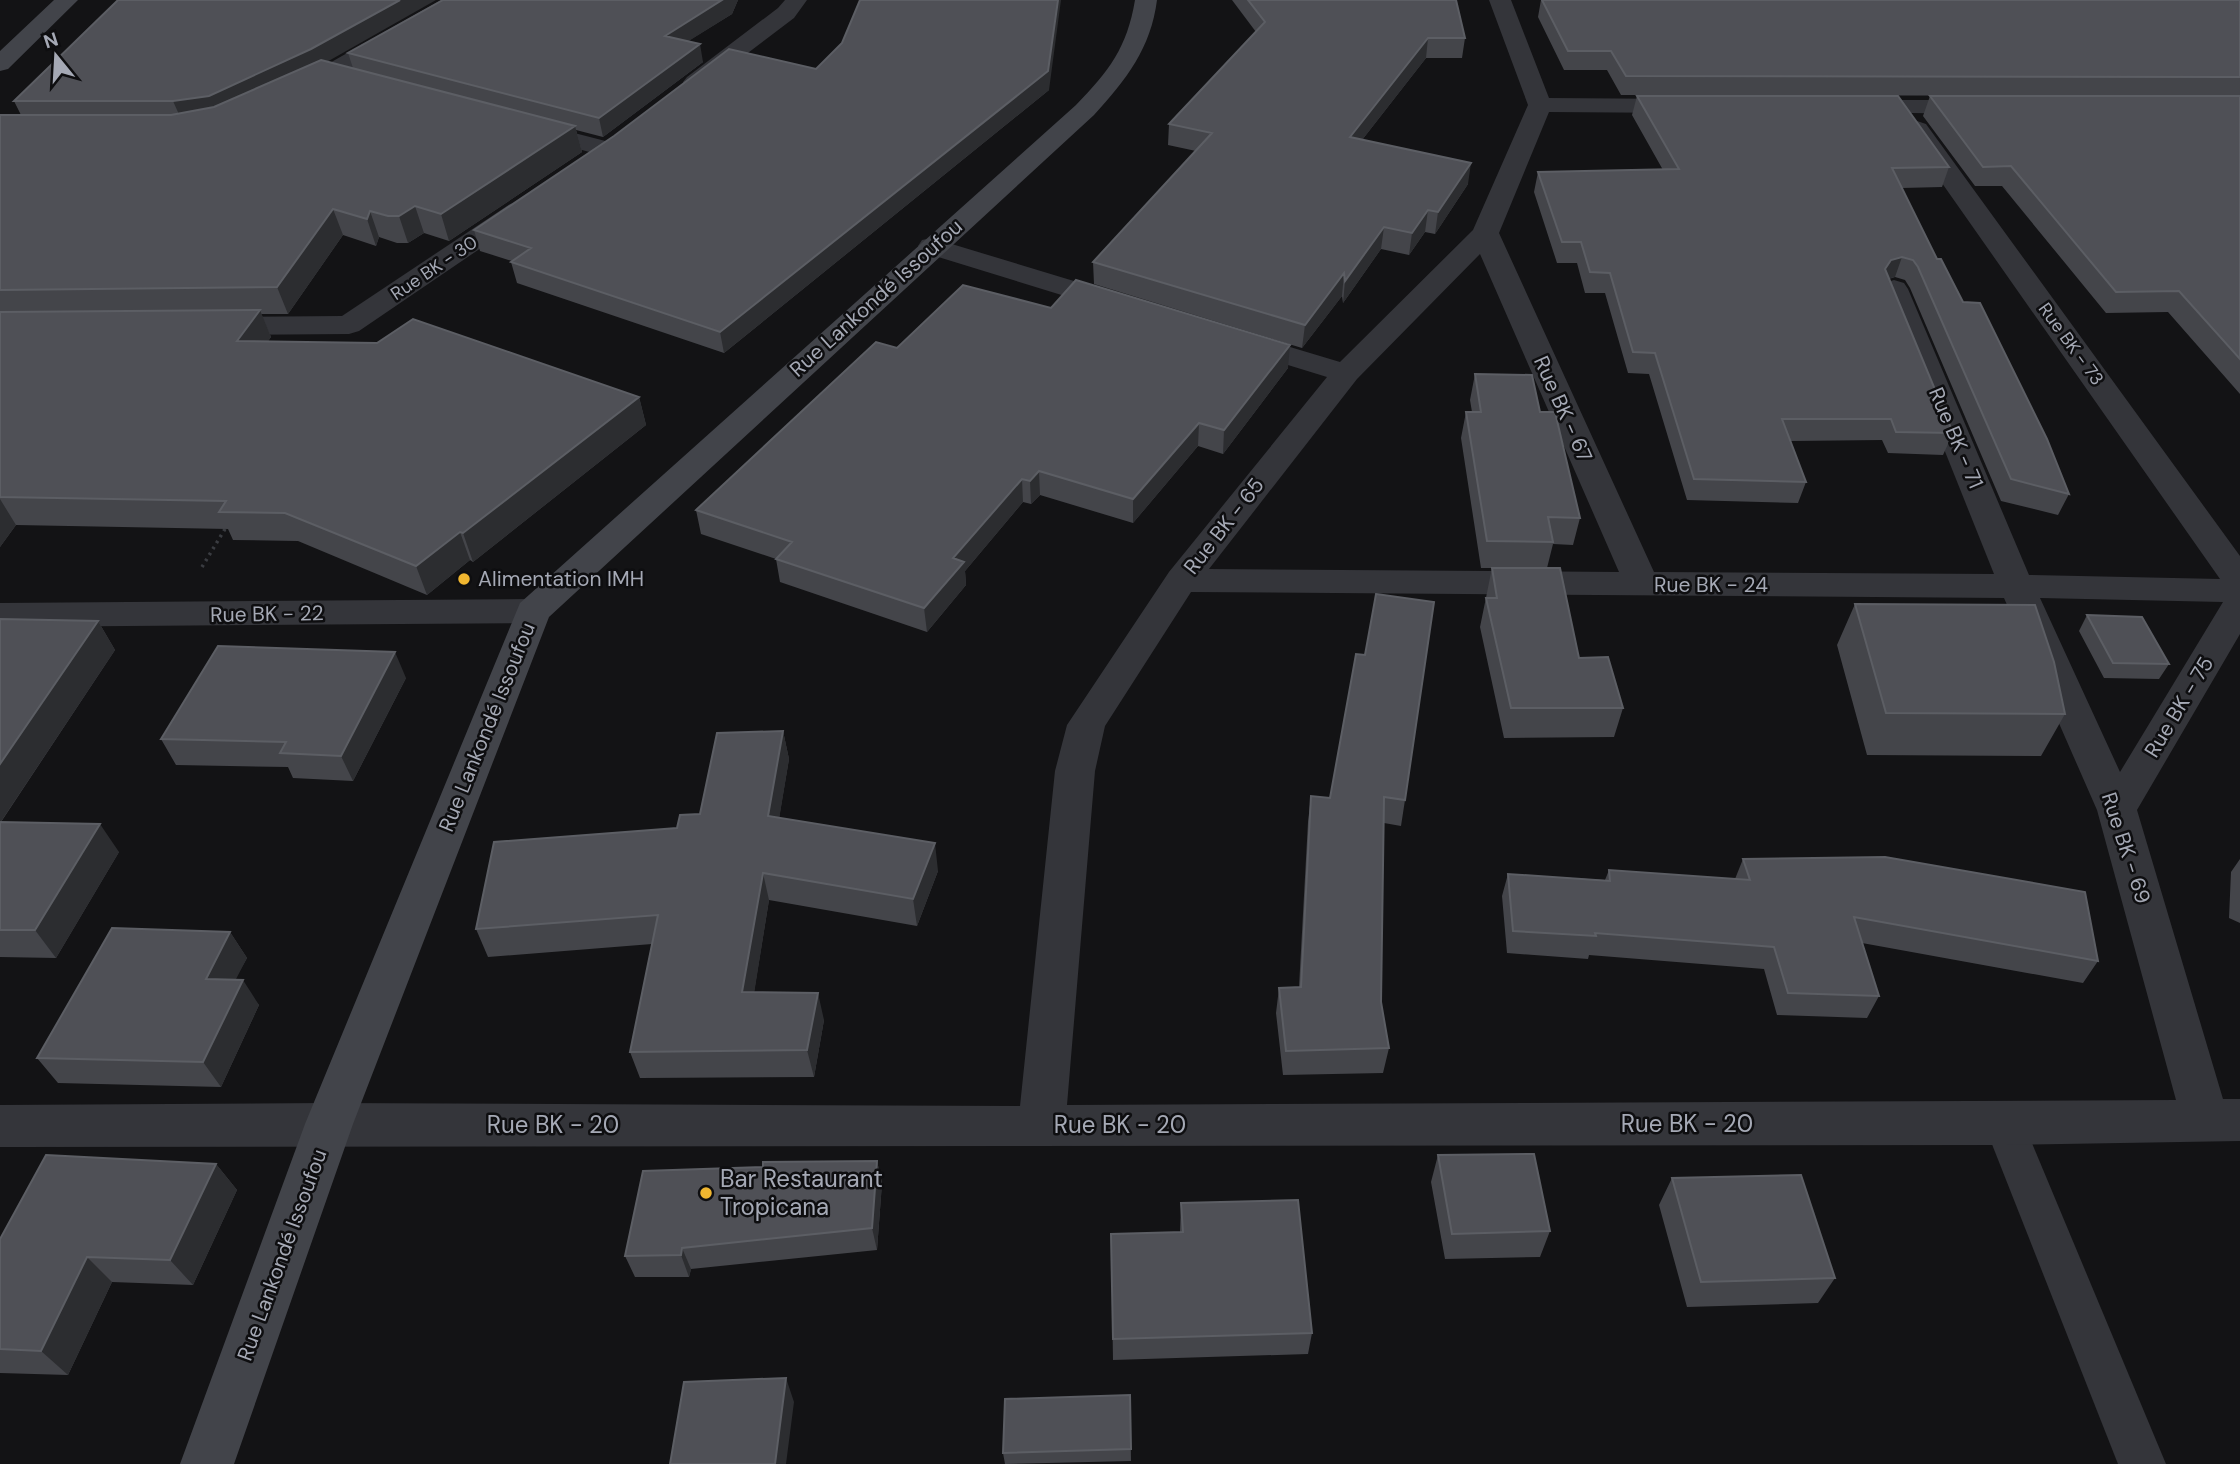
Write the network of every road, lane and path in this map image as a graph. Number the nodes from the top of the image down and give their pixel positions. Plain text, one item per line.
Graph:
1 (67, 0) edge
2 (457, 0) edge
3 (796, 0) edge
4 (1146, 0) edge
5 (1500, 0) edge
6 (0, 64) edge
7 (327, 74) junction
8 (353, 81) edge
9 (675, 98) edge
10 (269, 101) edge
11 (1540, 105) junction
12 (1707, 106) edge
13 (1832, 107) edge
14 (1901, 107) junction
15 (1996, 107) edge
16 (508, 123) edge
17 (631, 132) edge
18 (608, 149) junction
19 (575, 172) edge
20 (541, 194) edge
21 (1485, 233) junction
22 (932, 246) junction
23 (1894, 289) edge
24 (1146, 312) edge
25 (195, 326) edge
26 (1212, 332) edge
27 (1346, 373) junction
28 (230, 521) edge
29 (1181, 580) junction
30 (2240, 581) edge
31 (1642, 585) junction
32 (2017, 587) junction
33 (2240, 591) edge
34 (2240, 603) edge
35 (533, 611) junction
36 (173, 614) junction
37 (0, 615) edge
38 (2117, 810) junction
39 (2222, 1120) edge
40 (329, 1124) junction
41 (2004, 1124) junction
42 (1042, 1125) junction
43 (0, 1126) edge
44 (207, 1464) edge
45 (2142, 1464) edge

1 - 6 street
2 - 7 street
3 - 9 street
4 - 22 street, Rue Lankondé Issoufou
5 - 11 street
7 - 8 street
7 - 10 street
11 - 12 street
11 - 21 street, Rue BK - 65
13 - 14 street
14 - 15 street
14 - 30 street, Rue BK - 73
16 - 18 street
17 - 18 street
18 - 19 street
20 - 25 street, Rue BK - 30
21 - 27 street, Rue BK - 65
21 - 31 street, Rue BK - 67
22 - 24 street
22 - 35 street, Rue Lankondé Issoufou
23 - 32 street, Rue BK - 71
26 - 27 street
27 - 29 street, Rue BK - 65
28 - 36 path
29 - 31 street, Rue BK - 24
29 - 42 street, Rue BK - 65
31 - 32 street, Rue BK - 24
32 - 33 street, Rue BK - 24
32 - 38 street, Rue BK - 69
34 - 38 street, Rue BK - 75
35 - 36 street, Rue BK - 22
35 - 40 street, Rue Lankondé Issoufou
36 - 37 street, Rue BK - 22
38 - 39 street, Rue BK - 69
39 - 41 street, Rue BK - 20
40 - 42 street, Rue BK - 20
40 - 43 street, Rue BK - 20
40 - 44 street, Rue Lankondé Issoufou
41 - 42 street, Rue BK - 20
41 - 45 lane

